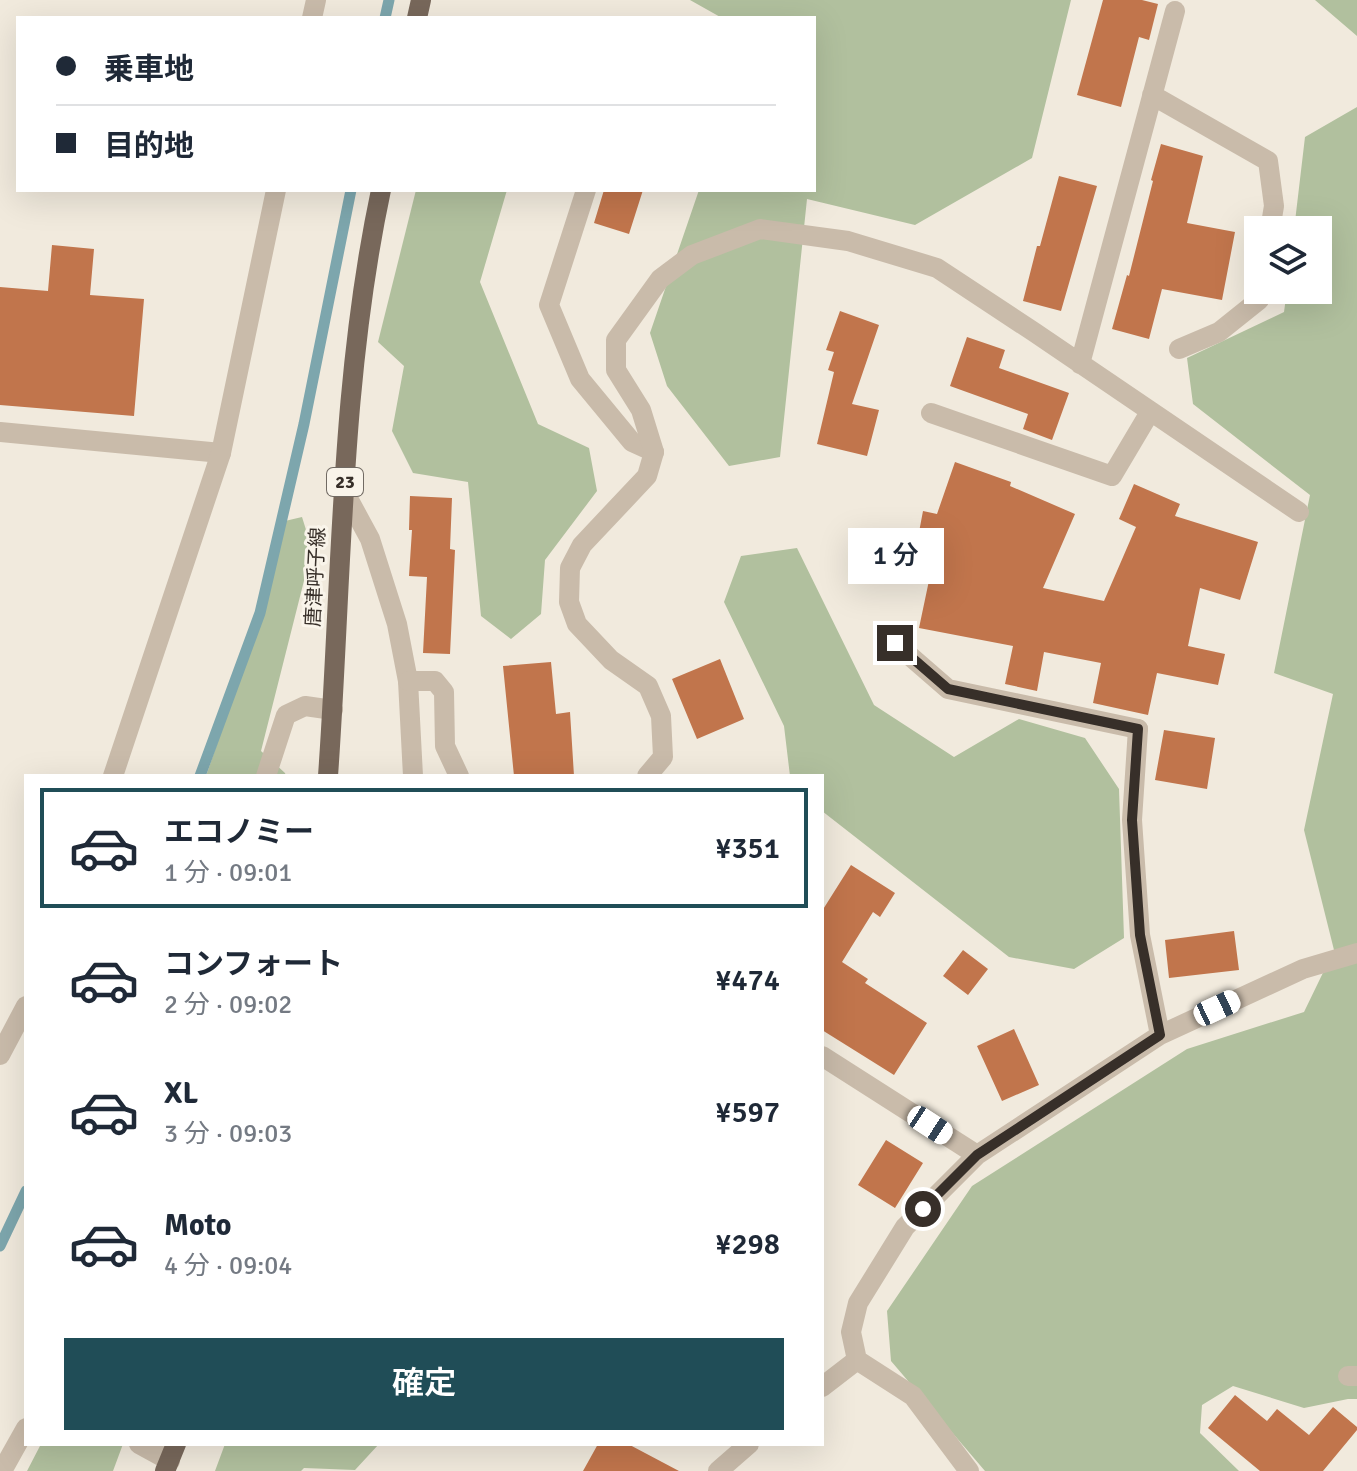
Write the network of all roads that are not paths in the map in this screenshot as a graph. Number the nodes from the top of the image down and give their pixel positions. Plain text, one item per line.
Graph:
1 (1175, 11) dead end
2 (1152, 95) junction
3 (276, 192) edge
4 (381, 192) edge
5 (585, 192) edge
6 (1272, 216) edge
7 (1254, 304) edge
8 (1179, 349) dead end
9 (1080, 364) junction
10 (1150, 412) junction
11 (931, 413) dead end
12 (0, 432) edge
13 (654, 452) junction
14 (221, 453) junction
15 (344, 491) junction
16 (1299, 512) dead end
17 (895, 643) dead end
18 (408, 681) junction
19 (333, 710) junction
20 (114, 774) edge
21 (267, 774) edge
22 (328, 774) edge
23 (413, 774) edge
24 (458, 774) edge
25 (651, 774) edge
26 (1357, 953) edge
27 (24, 1010) edge
28 (1160, 1035) junction
29 (0, 1055) edge
30 (824, 1057) edge
31 (977, 1155) junction
32 (857, 1360) junction
33 (824, 1385) edge
34 (24, 1432) edge
35 (143, 1446) edge
36 (747, 1446) edge
37 (170, 1459) edge
38 (2, 1471) edge
39 (718, 1471) edge
40 (969, 1471) edge

1 - 2 street
2 - 6 street
2 - 9 street
3 - 14 street
4 - 15 main road, 唐津呼子線 / 23
5 - 13 street
7 - 8 street
9 - 10 street
9 - 13 street
10 - 11 street
10 - 16 street
12 - 14 street
13 - 25 street
14 - 20 street
15 - 18 street
15 - 19 main road, 唐津呼子線 / 23
17 - 28 street
18 - 23 street
18 - 24 street
19 - 21 street
19 - 22 main road, 唐津呼子線 / 23
26 - 28 street
27 - 29 street
28 - 31 street
30 - 31 street
31 - 32 street
32 - 33 street
32 - 40 street
34 - 38 street
35 - 37 street
36 - 39 street

